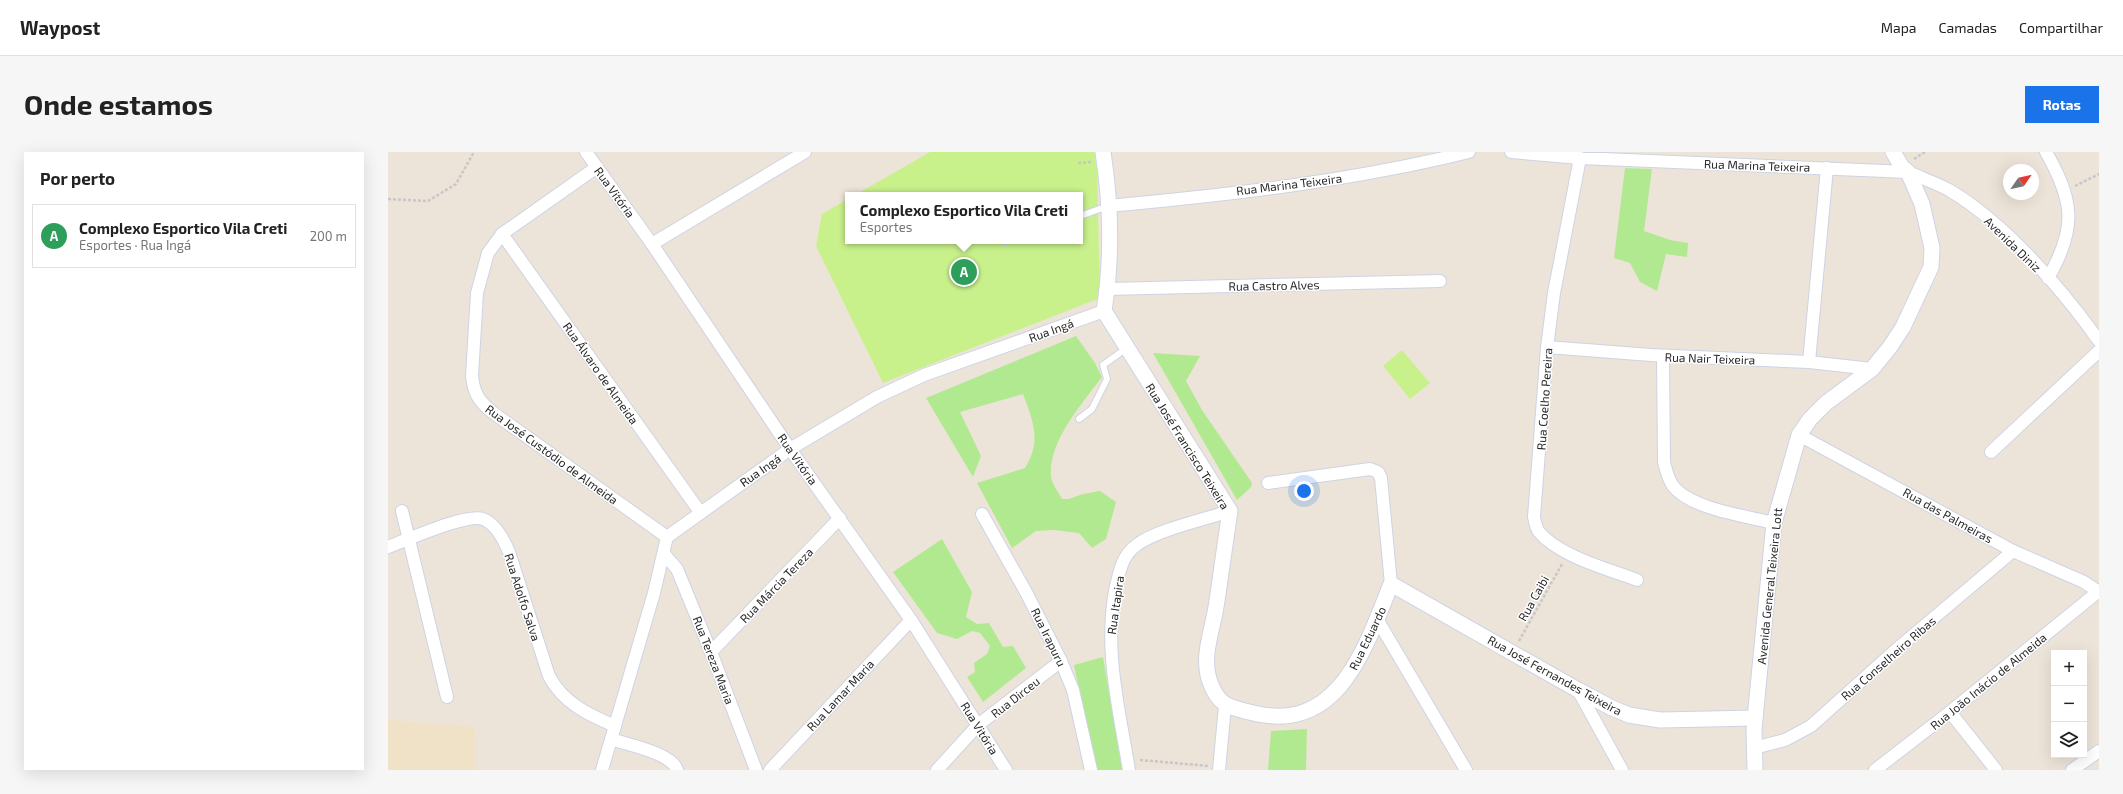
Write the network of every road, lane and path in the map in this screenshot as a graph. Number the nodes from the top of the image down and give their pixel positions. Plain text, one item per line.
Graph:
1 (474, 152) edge
2 (586, 152) edge
3 (805, 152) edge
4 (1103, 152) edge
5 (1469, 152) edge
6 (1511, 152) edge
7 (1893, 152) edge
8 (2046, 152) edge
9 (1580, 158) junction
10 (597, 167) junction
11 (1827, 168) junction
12 (1908, 172) junction
13 (2099, 174) edge
14 (2065, 190) junction
15 (388, 199) edge
16 (1108, 206) junction
17 (1083, 215) edge
18 (502, 234) junction
19 (652, 244) junction
20 (2048, 278) junction
21 (1440, 281) dead end
22 (1108, 289) junction
23 (1104, 312) junction
24 (2099, 341) edge
25 (1547, 347) junction
26 (1127, 348) junction
27 (2099, 351) edge
28 (1663, 356) junction
29 (1809, 362) junction
30 (1872, 369) junction
31 (1079, 419) dead end
32 (1799, 435) junction
33 (790, 449) junction
34 (1991, 452) dead end
35 (1268, 483) dead end
36 (402, 511) dead end
37 (1230, 511) junction
38 (700, 512) junction
39 (982, 514) dead end
40 (840, 518) junction
41 (1774, 523) junction
42 (667, 537) junction
43 (408, 539) junction
44 (388, 546) edge
45 (2013, 551) junction
46 (1568, 552) junction
47 (664, 554) junction
48 (1637, 580) dead end
49 (1391, 584) junction
50 (2099, 592) edge
51 (1377, 619) junction
52 (911, 620) junction
53 (711, 652) junction
54 (1513, 652) junction
55 (1061, 661) junction
56 (1578, 690) junction
57 (447, 697) dead end
58 (1226, 706) junction
59 (1950, 712) junction
60 (1755, 718) junction
61 (978, 725) junction
62 (615, 726) junction
63 (611, 739) junction
64 (1754, 748) junction
65 (2099, 751) edge
66 (1128, 765) edge
67 (1219, 768) edge
68 (602, 770) edge
69 (677, 770) edge
70 (756, 770) edge
71 (770, 770) edge
72 (937, 770) edge
73 (1006, 770) edge
74 (1091, 770) edge
75 (1466, 770) edge
76 (1622, 770) edge
77 (1755, 770) edge
78 (1875, 770) edge
79 (1996, 770) edge
80 (2072, 770) edge

1 - 15 path
2 - 10 street, Rua Vitória
3 - 19 street
4 - 16 street
5 - 16 street, Rua Marina Teixeira
6 - 9 street, Rua Marina Teixeira
7 - 12 street, Avenida General Teixeira Lott
8 - 14 street
9 - 11 street, Rua Marina Teixeira
9 - 25 street, Rua Coelho Pereira
10 - 18 street, Rua José Custódio de Almeida
10 - 19 street, Rua Vitória
11 - 12 street, Rua Marina Teixeira
11 - 29 street
12 - 20 street, Avenida Diniz
12 - 30 street, Avenida General Teixeira Lott
13 - 14 path
14 - 20 street
16 - 17 lane
16 - 22 street
18 - 38 street, Rua Álvaro de Almeida
18 - 42 street, Rua José Custódio de Almeida
19 - 33 street, Rua Vitória
20 - 24 street, Avenida Diniz
21 - 22 street, Rua Castro Alves
22 - 23 street
23 - 26 street, Rua José Francisco Teixeira
23 - 33 street, Rua Ingá
25 - 28 street, Rua Nair Teixeira
25 - 46 street, Rua Coelho Pereira
26 - 31 lane
26 - 37 street, Rua José Francisco Teixeira
27 - 34 street
28 - 29 street, Rua Nair Teixeira
28 - 41 street
29 - 30 street, Rua Nair Teixeira
30 - 32 street, Avenida General Teixeira Lott
32 - 41 street, Avenida General Teixeira Lott
32 - 45 street, Rua das Palmeiras
33 - 38 street, Rua Ingá
33 - 40 street, Rua Vitória
35 - 49 street, Rua Eduardo
36 - 43 street
37 - 58 street, Rua José Francisco Teixeira
37 - 66 street, Rua Itapira
38 - 42 street, Rua Ingá
39 - 55 street, Rua Irapuru
40 - 52 street, Rua Vitória
40 - 53 street, Rua Márcia Tereza
41 - 60 street, Avenida General Teixeira Lott
42 - 47 street
43 - 44 street, Rua Adolfo Salva
43 - 57 street
43 - 62 street, Rua Adolfo Salva
45 - 50 street, Rua das Palmeiras
45 - 64 street, Rua Conselheiro Ribas
46 - 48 street, Rua Coelho Pereira
46 - 54 path, Rua Caibi
47 - 53 street, Rua Tereza Maria
47 - 62 street
49 - 51 street, Rua Eduardo
49 - 54 street, Rua José Fernandes Teixeira
50 - 59 street, Rua João Inácio de Almeida
51 - 58 street, Rua Eduardo
51 - 75 street
52 - 61 street, Rua Vitória
52 - 71 street, Rua Lamar Maria
53 - 70 street, Rua Tereza Maria
54 - 56 street, Rua José Fernandes Teixeira
55 - 61 street, Rua Dirceu
55 - 74 street, Rua Irapuru
56 - 60 street, Rua José Fernandes Teixeira
56 - 76 street
58 - 67 street
59 - 78 street, Rua João Inácio de Almeida
59 - 79 street
60 - 64 street, Avenida General Teixeira Lott
61 - 72 street, Rua Dirceu
61 - 73 street, Rua Vitória
62 - 63 street
63 - 68 street
63 - 69 street
64 - 77 street, Avenida General Teixeira Lott
65 - 80 street
66 - 67 path

